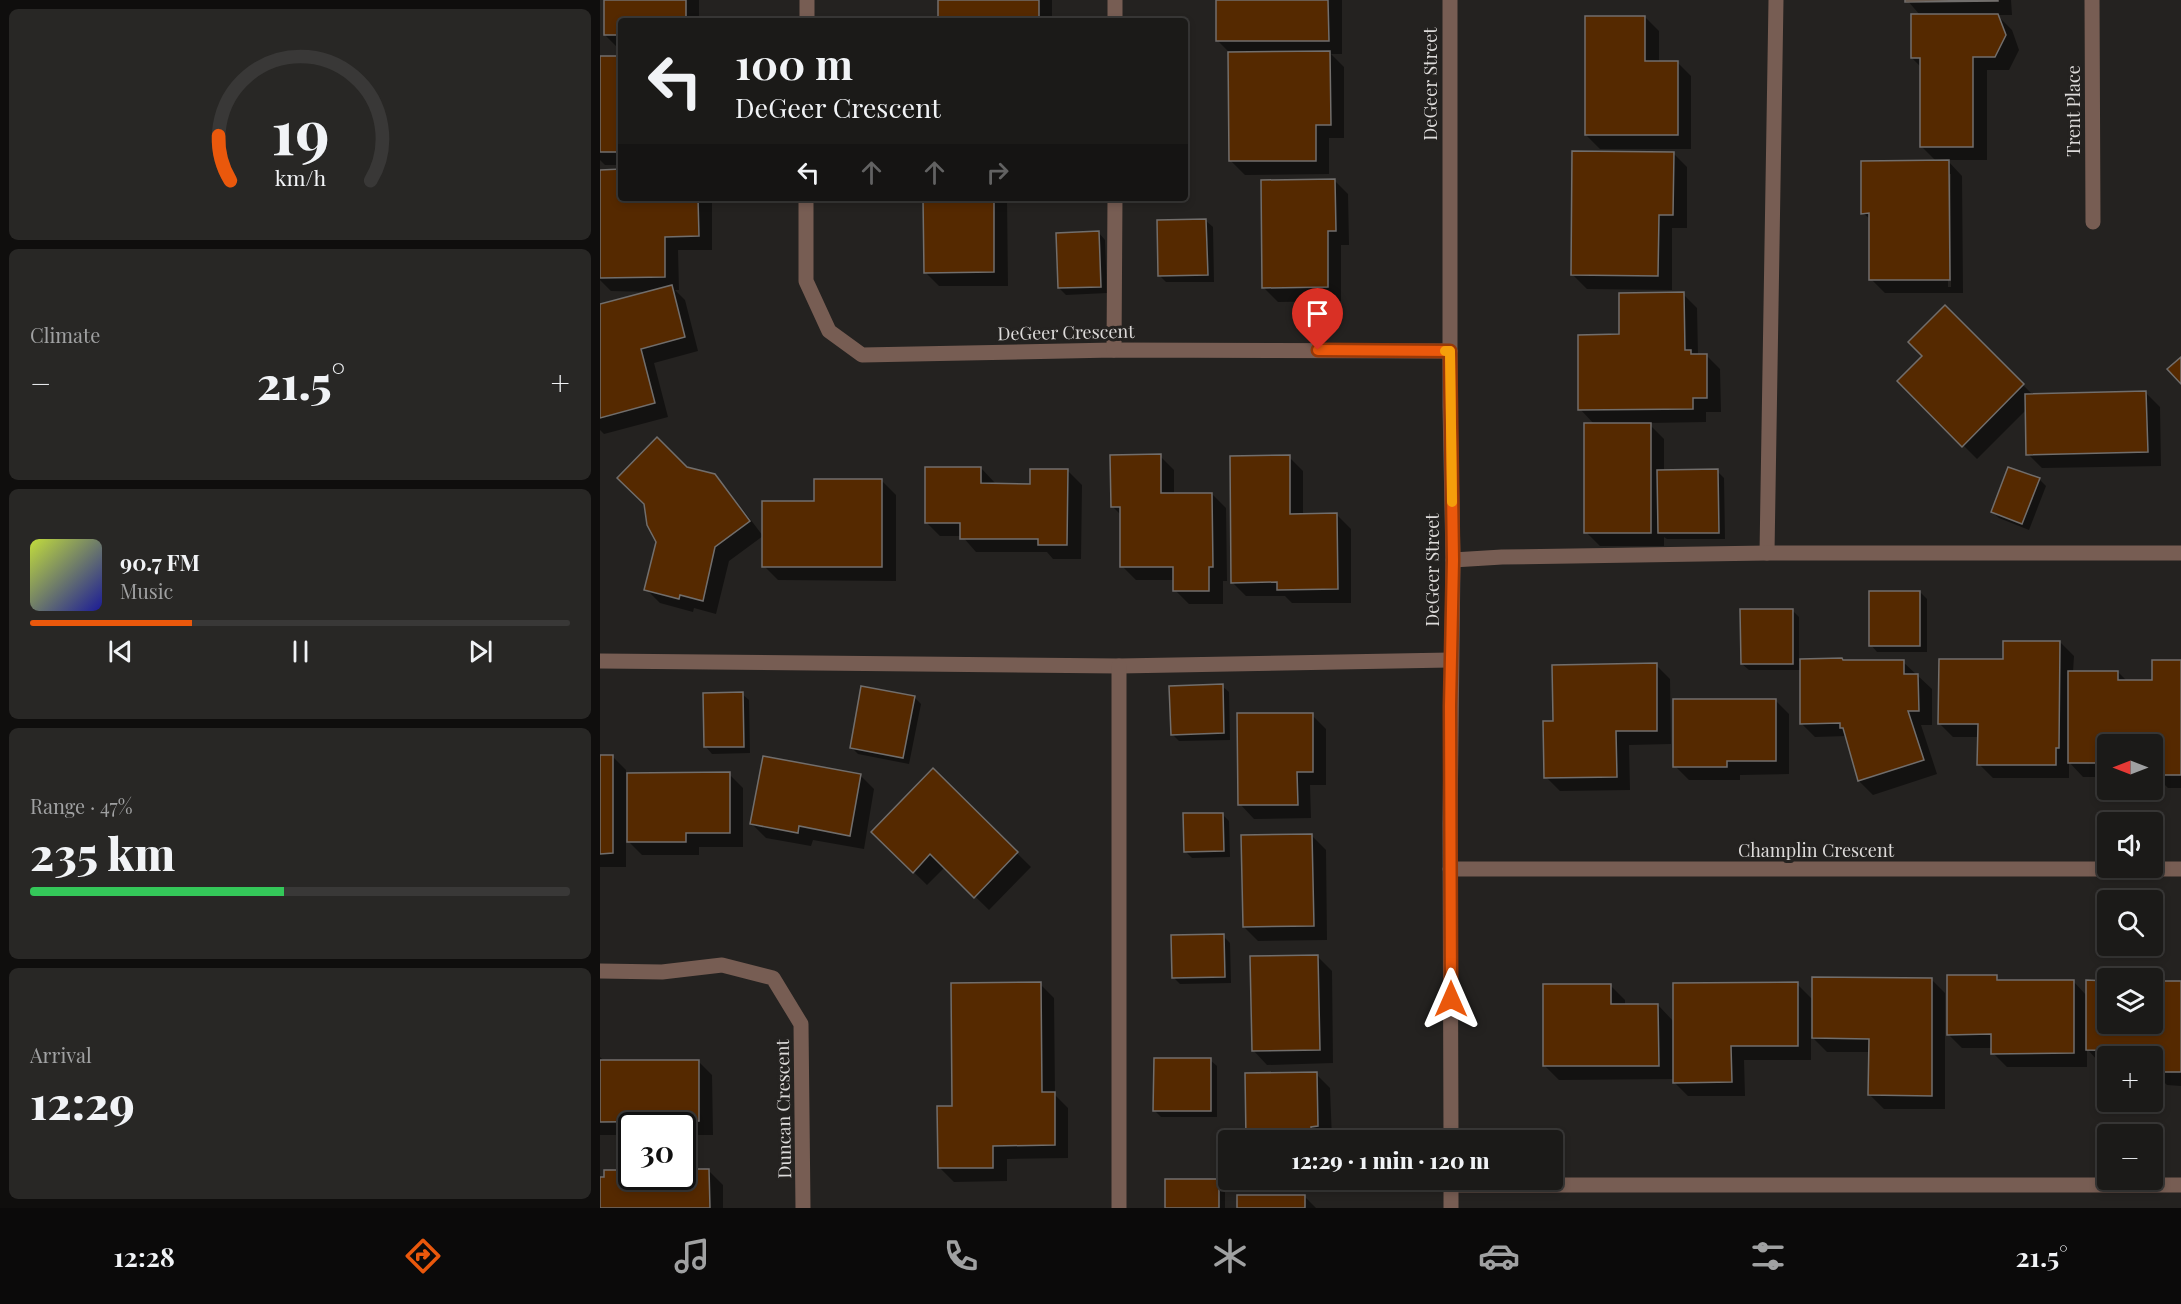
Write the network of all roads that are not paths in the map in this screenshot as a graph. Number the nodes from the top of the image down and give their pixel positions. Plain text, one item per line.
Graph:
1 (807, 0) edge
2 (1115, 0) edge
3 (1450, 0) edge
4 (1776, 0) edge
5 (2092, 0) edge
6 (807, 18) edge
7 (1115, 18) edge
8 (806, 201) edge
9 (1114, 201) edge
10 (2093, 222) dead end
11 (1113, 350) junction
12 (1450, 351) junction
13 (2181, 553) edge
14 (1767, 554) junction
15 (1453, 560) junction
16 (1450, 660) junction
17 (600, 661) edge
18 (1119, 666) junction
19 (1450, 869) junction
20 (2181, 869) edge
21 (600, 971) edge
22 (1451, 1130) edge
23 (1563, 1182) edge
24 (2181, 1185) edge
25 (1451, 1190) edge
26 (803, 1208) edge
27 (1119, 1208) edge
28 (1451, 1208) edge

1 - 6 street
2 - 7 street
3 - 12 street, DeGeer Street
4 - 14 street
5 - 10 street, Trent Place
8 - 11 street, DeGeer Crescent
9 - 11 street
11 - 12 street, DeGeer Crescent
12 - 15 street, DeGeer Street
13 - 14 street
14 - 15 street
15 - 16 street, DeGeer Street
16 - 18 street
16 - 19 street, DeGeer Street
17 - 18 street
18 - 27 street
19 - 20 street, Champlin Crescent
19 - 22 street, DeGeer Street
21 - 26 street, Duncan Crescent
23 - 24 street
25 - 28 street

